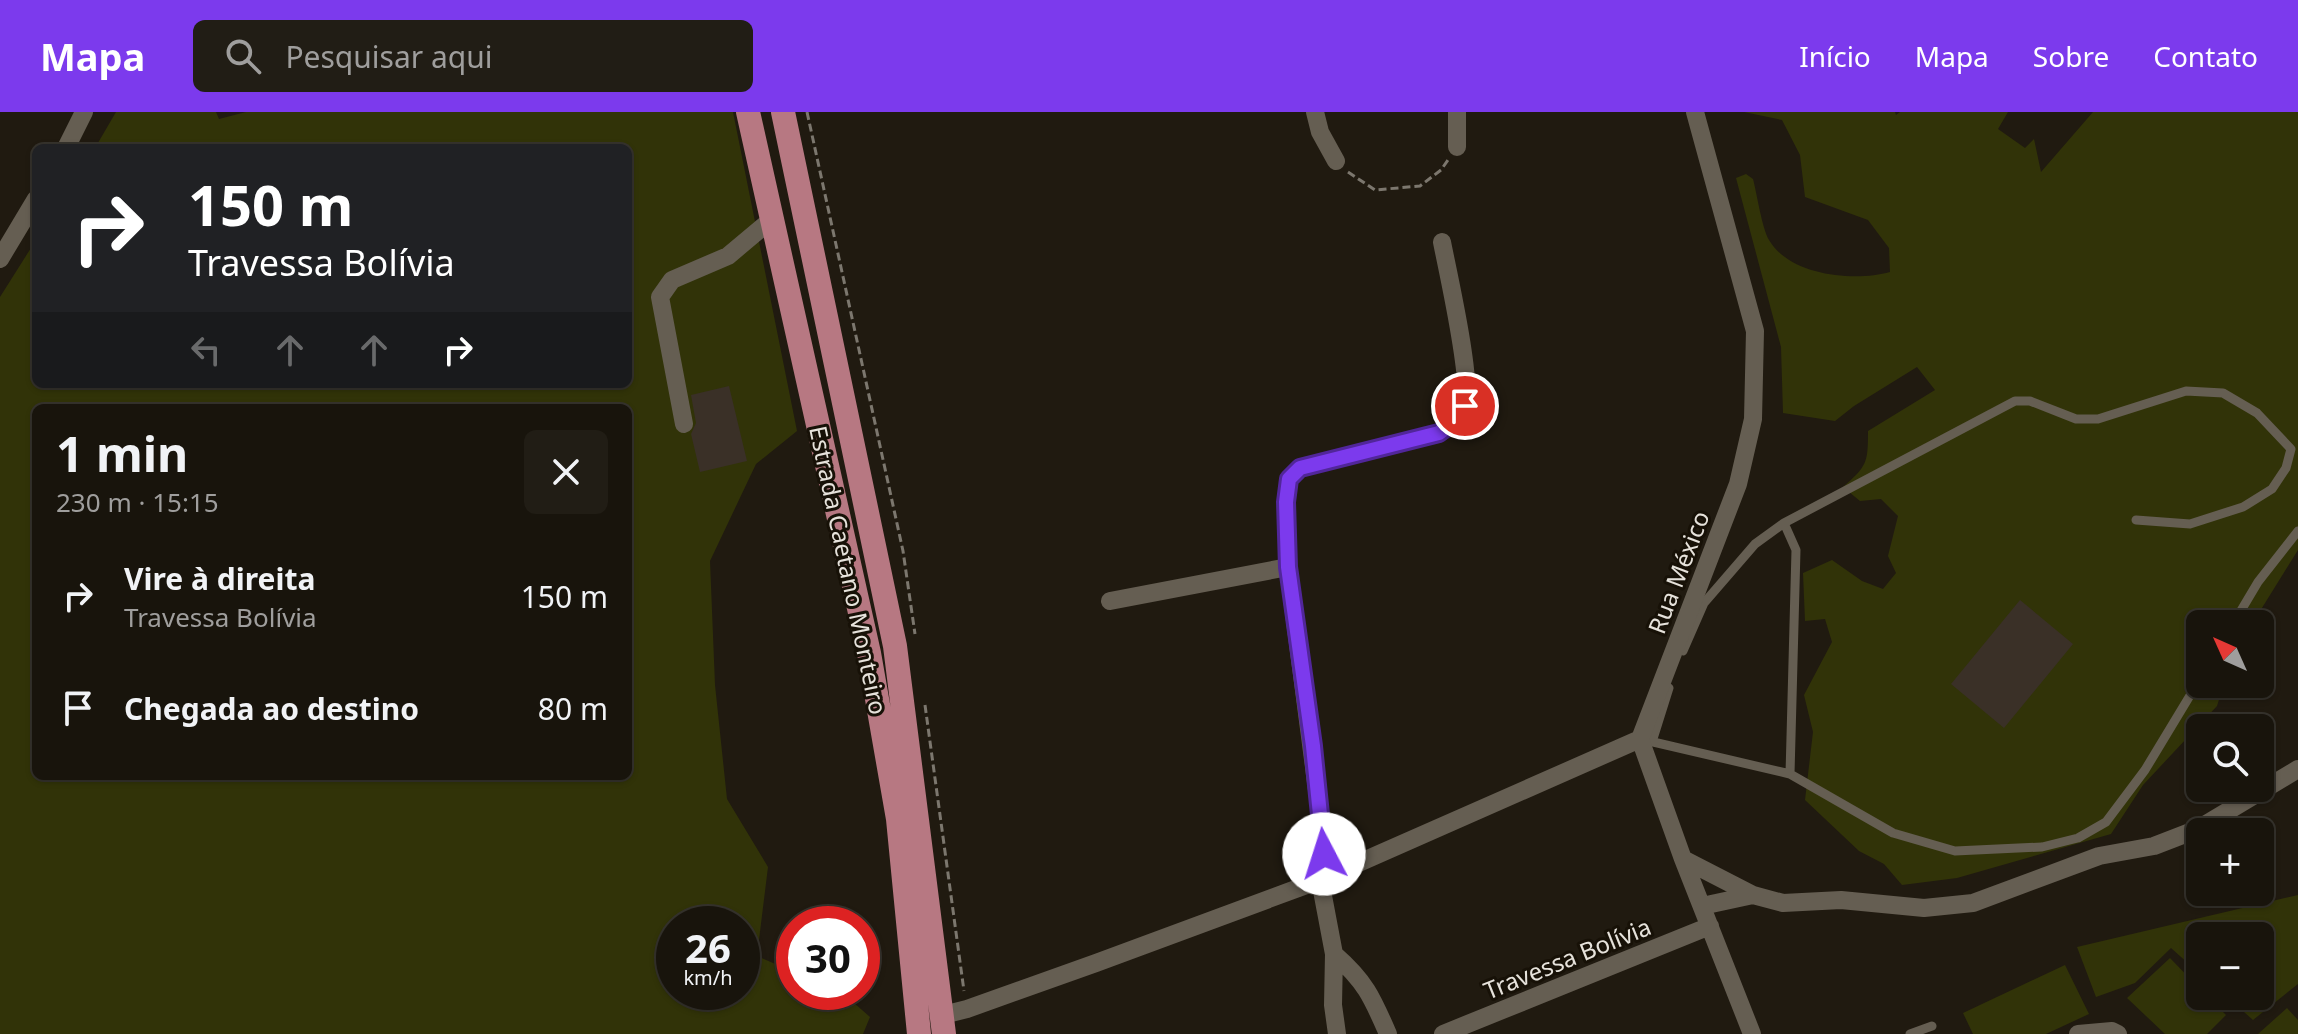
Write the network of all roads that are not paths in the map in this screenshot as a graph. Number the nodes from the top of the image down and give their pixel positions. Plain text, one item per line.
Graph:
1 (84, 112) edge
2 (748, 112) edge
3 (783, 112) edge
4 (1315, 112) edge
5 (1457, 112) edge
6 (1695, 112) edge
7 (68, 144) edge
8 (1457, 147) road end
9 (1336, 161) road end
10 (32, 206) edge
11 (771, 220) junction
12 (1442, 242) dead end
13 (0, 259) edge
14 (684, 424) dead end
15 (2294, 450) edge
16 (2136, 520) dead end
17 (1784, 523) junction
18 (2298, 531) edge
19 (1288, 567) junction
20 (1110, 601) dead end
21 (2241, 610) edge
22 (2189, 698) edge
23 (1646, 740) junction
24 (2298, 769) edge
25 (1790, 774) junction
26 (1683, 859) junction
27 (1320, 880) junction
28 (1753, 895) junction
29 (1702, 906) junction
30 (1710, 926) junction
31 (1334, 954) junction
32 (944, 1024) edge
33 (1932, 1026) dead end
34 (919, 1034) edge
35 (1337, 1034) edge
36 (1388, 1034) edge
37 (1443, 1034) edge
38 (1752, 1034) edge
39 (1910, 1034) edge
40 (2078, 1034) edge
41 (2118, 1034) edge

1 - 7 street
2 - 11 main road, Estrada Caetano Monteiro
3 - 32 main road, Estrada Caetano Monteiro
4 - 9 street
5 - 8 street
6 - 23 street, Rua México
10 - 13 street
11 - 14 street
11 - 34 main road, Estrada Caetano Monteiro
12 - 19 street
15 - 16 lane
15 - 17 lane
17 - 23 lane
17 - 25 lane
18 - 21 lane
19 - 20 street
19 - 27 street
22 - 25 lane
23 - 25 lane
23 - 26 street
23 - 27 street
24 - 28 street
26 - 28 street
26 - 29 street
27 - 31 street
27 - 32 street
28 - 29 street
29 - 30 street
30 - 37 street, Travessa Bolívia
30 - 38 street
31 - 35 street
31 - 36 street
33 - 39 lane
40 - 41 street

